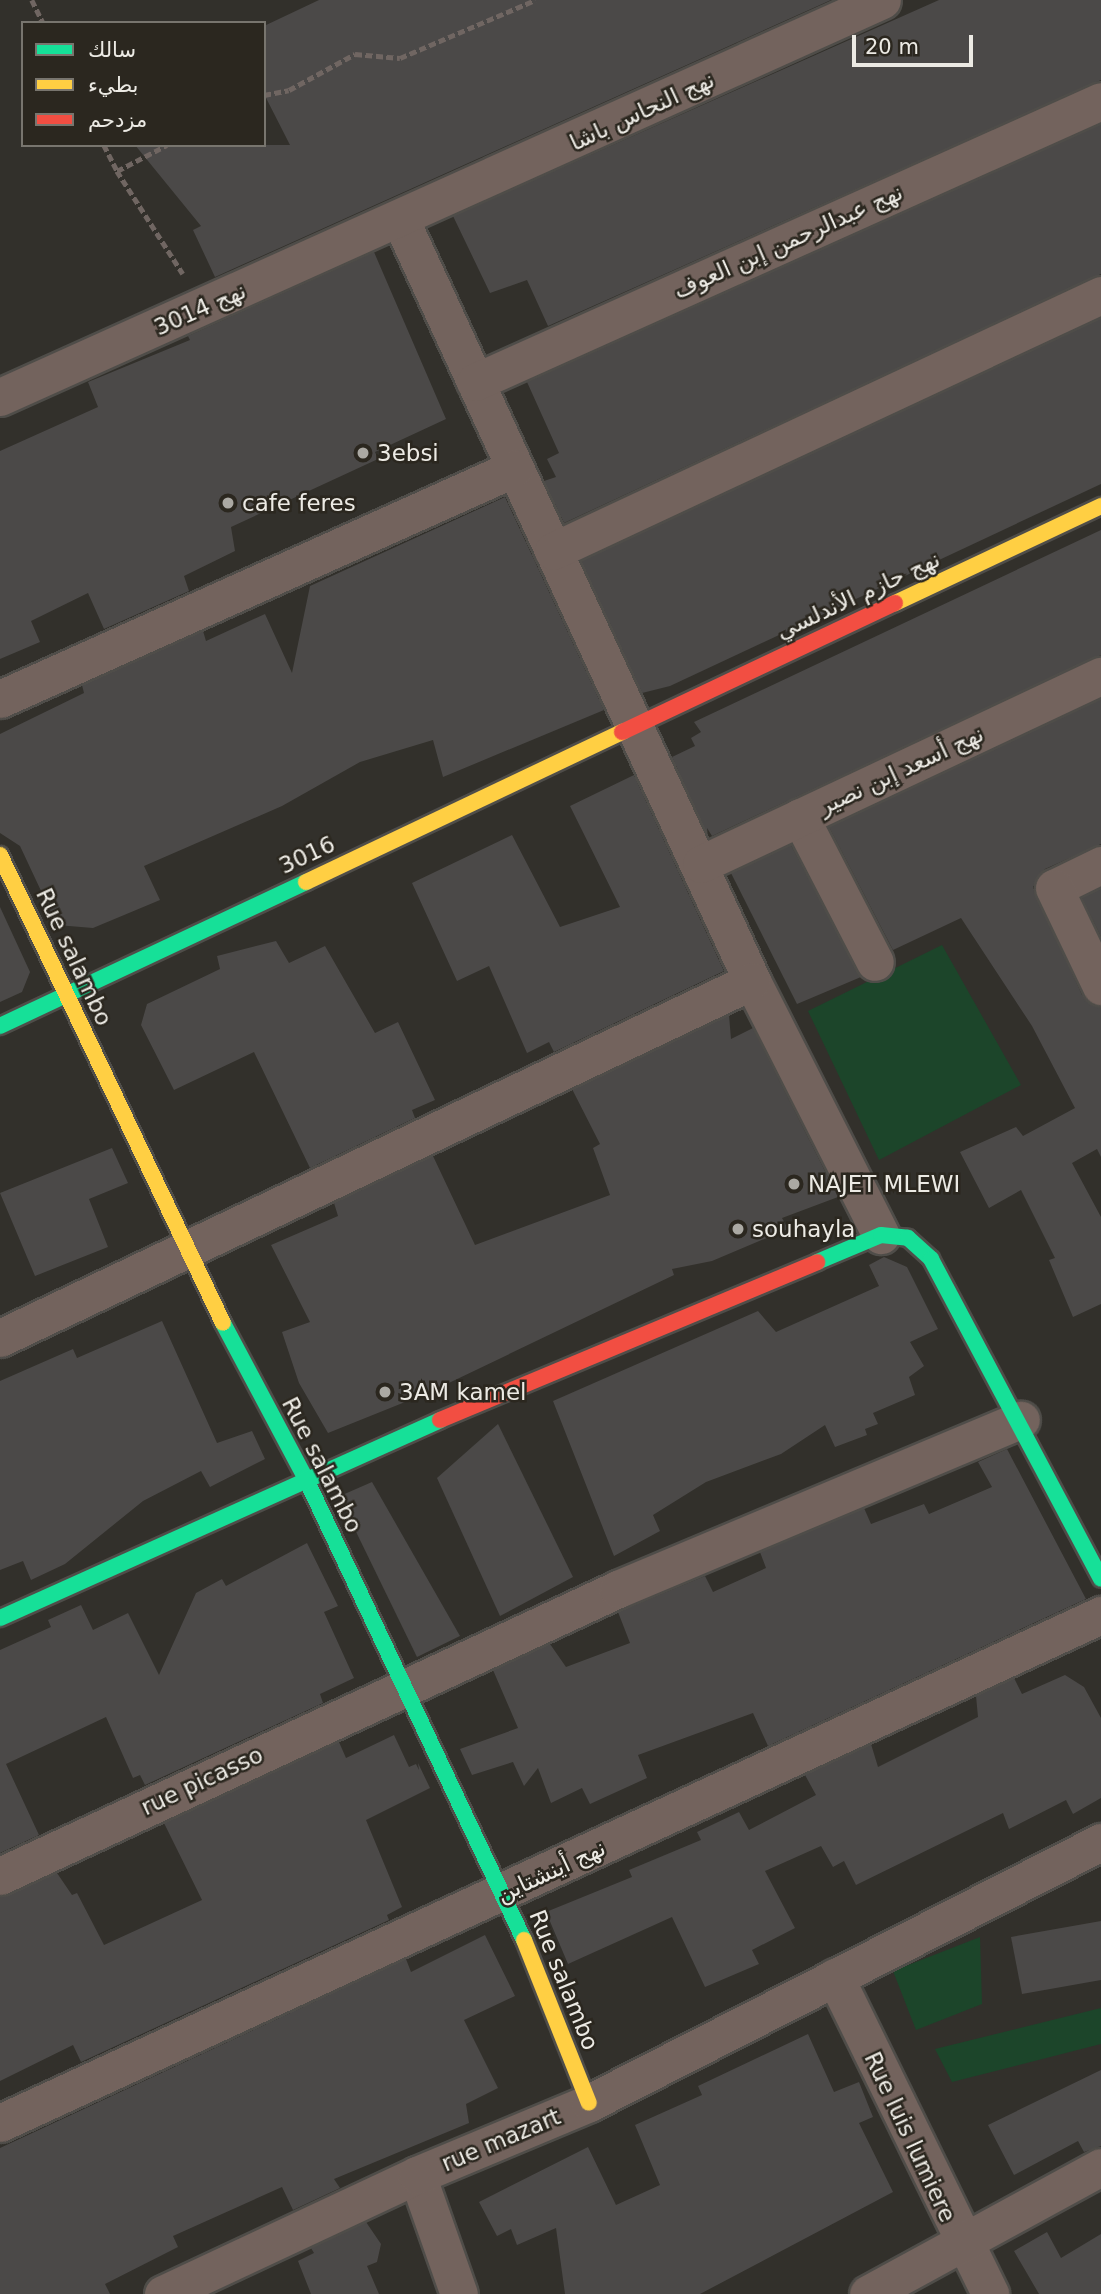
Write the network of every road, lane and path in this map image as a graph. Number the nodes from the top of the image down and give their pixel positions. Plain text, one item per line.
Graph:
1 (32, 0) edge
2 (535, 0) edge
3 (882, 0) edge
4 (42, 21) edge
5 (266, 95) edge
6 (1101, 100) edge
7 (105, 147) edge
8 (163, 147) edge
9 (117, 172) junction
10 (401, 221) junction
11 (1101, 295) edge
12 (204, 307) junction
13 (475, 382) junction
14 (0, 397) edge
15 (515, 468) junction
16 (1101, 506) edge
17 (553, 551) junction
18 (1101, 676) edge
19 (0, 699) edge
20 (634, 724) junction
21 (800, 817) junction
22 (0, 855) edge
23 (701, 864) junction
24 (1101, 865) edge
25 (875, 962) dead end
26 (752, 981) junction
27 (1101, 986) edge
28 (67, 994) junction
29 (0, 1026) edge
30 (881, 1235) junction
31 (184, 1251) junction
32 (0, 1338) edge
33 (1021, 1420) junction
34 (305, 1477) junction
35 (1101, 1579) edge
36 (1101, 1615) edge
37 (0, 1618) edge
38 (404, 1685) junction
39 (1101, 1842) edge
40 (0, 1876) edge
41 (505, 1893) junction
42 (835, 1977) junction
43 (589, 2103) junction
44 (0, 2123) edge
45 (1101, 2167) edge
46 (417, 2175) junction
47 (960, 2243) junction
48 (163, 2294) edge
49 (459, 2294) edge
50 (869, 2294) edge
51 (990, 2294) edge

1 - 4 path
2 - 5 path
3 - 10 street, نهج النحاس باشا
6 - 13 street, نهج عبدالرحمن إبن العوف
7 - 9 path
8 - 9 path
9 - 12 path
10 - 12 street, نهج 3014
10 - 13 street
11 - 17 street
12 - 14 street, نهج 3014
13 - 15 street
15 - 17 street
15 - 19 street
16 - 20 street, نهج حازم الأندلسي
17 - 20 street
18 - 21 street, نهج أسعد إبن نصير
20 - 23 street
20 - 28 street, 3016
21 - 23 street, نهج أسعد إبن نصير
21 - 25 street
22 - 28 street, Rue salambo
23 - 26 street
24 - 27 street
26 - 30 street
26 - 31 street
28 - 29 street, 3016
28 - 31 street, Rue salambo
30 - 33 street
30 - 34 street
31 - 32 street
31 - 34 street, Rue salambo
33 - 35 street
33 - 38 street, rue picasso
34 - 37 street
34 - 38 street, Rue salambo
36 - 41 street, نهج أينشتاين
38 - 40 street, rue picasso
38 - 41 street, Rue salambo
39 - 42 street, rue mazart
41 - 43 street, Rue salambo
41 - 44 street, نهج أينشتاين
42 - 43 street, rue mazart
42 - 47 street, Rue luis lumiere
43 - 46 street, rue mazart
45 - 47 street
46 - 48 street, rue mazart
46 - 49 street
47 - 50 street
47 - 51 street, Rue luis lumiere

